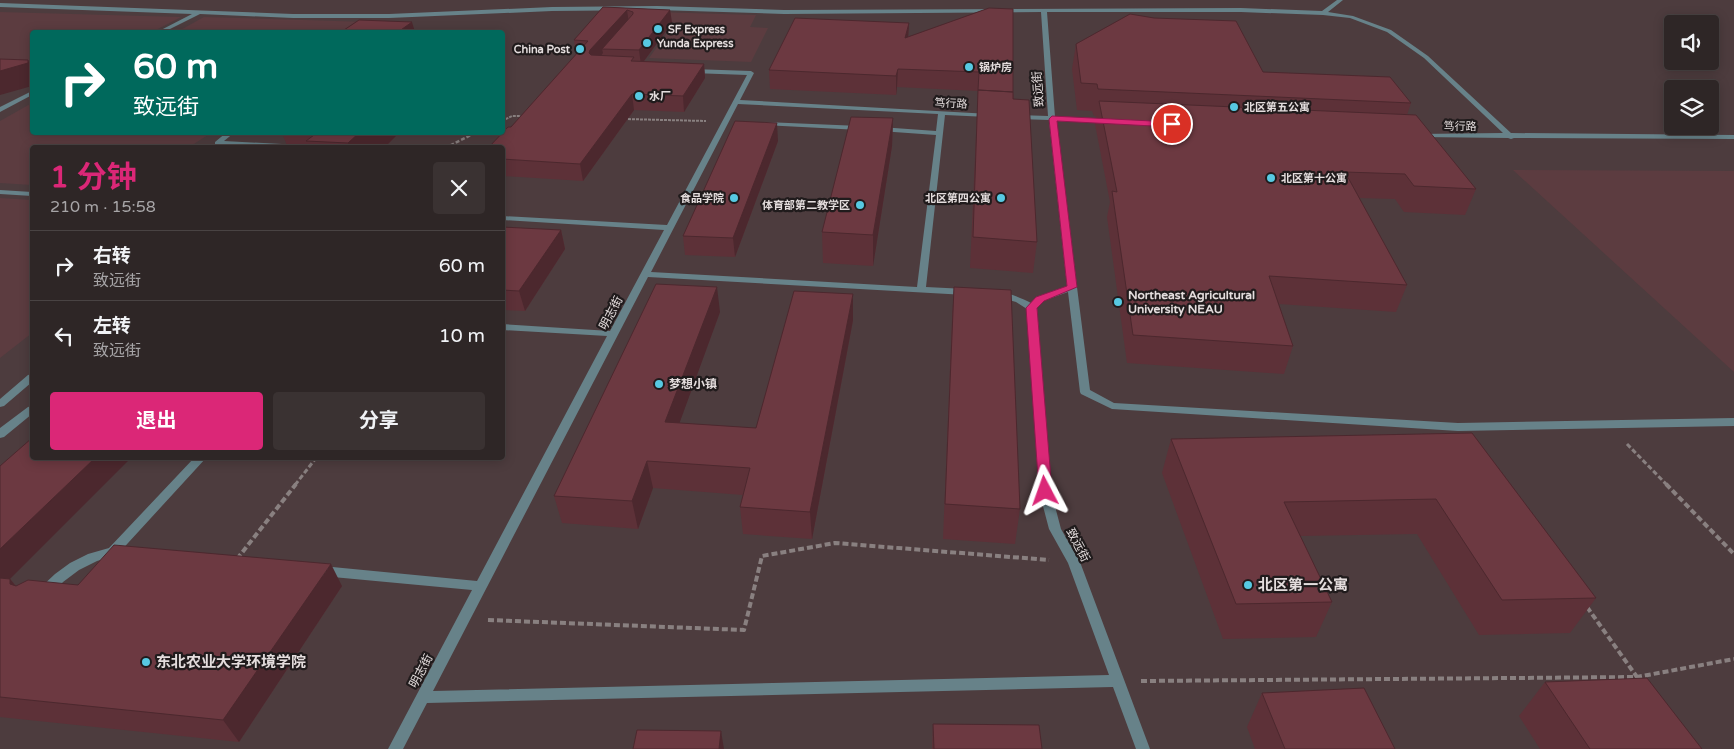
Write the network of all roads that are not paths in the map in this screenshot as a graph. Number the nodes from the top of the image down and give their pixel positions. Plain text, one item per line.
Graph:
1 (1340, 0) edge
2 (0, 5) edge
3 (1044, 11) junction
4 (199, 12) junction
5 (1323, 13) junction
6 (389, 16) junction
7 (382, 22) edge
8 (164, 30) edge
9 (684, 71) edge
10 (30, 94) edge
11 (737, 102) junction
12 (0, 110) edge
13 (942, 113) junction
14 (997, 116) edge
15 (1006, 116) edge
16 (1052, 119) junction
17 (1112, 122) edge
18 (755, 123) edge
19 (938, 132) junction
20 (228, 135) edge
21 (1411, 135) edge
22 (1511, 137) junction
23 (1734, 137) edge
24 (289, 141) dead end
25 (249, 145) edge
26 (284, 145) edge
27 (0, 192) edge
28 (30, 194) edge
29 (505, 218) edge
30 (670, 228) junction
31 (646, 274) junction
32 (1072, 287) junction
33 (921, 289) junction
34 (1032, 308) junction
35 (505, 327) edge
36 (614, 334) junction
37 (30, 379) edge
38 (0, 404) edge
39 (30, 411) edge
40 (1734, 422) edge
41 (0, 434) edge
42 (198, 460) edge
43 (113, 552) junction
44 (132, 554) edge
45 (313, 570) edge
46 (480, 586) junction
47 (36, 601) edge
48 (1118, 681) junction
49 (422, 697) junction
50 (394, 749) edge
51 (1143, 749) edge

1 - 5 street
2 - 4 street
3 - 5 street
3 - 6 street
3 - 16 street, 致远街
4 - 6 street
4 - 8 street
5 - 22 street
6 - 7 street
9 - 11 street, 明志街
10 - 12 street
11 - 13 street, 笃行路
11 - 30 street, 明志街
13 - 14 street, 笃行路
13 - 19 street
15 - 16 street
16 - 17 street
16 - 32 street, 致远街
18 - 19 street
19 - 33 street
20 - 25 street
21 - 22 street, 笃行路
22 - 23 street, 笃行路
24 - 26 street
27 - 28 street
29 - 30 street
30 - 31 street, 明志街
31 - 33 street
31 - 36 street, 明志街
32 - 34 street
32 - 40 street, 致远街
33 - 34 street
34 - 48 street, 致远街
35 - 36 street
36 - 46 street, 明志街
37 - 38 street
39 - 41 street
42 - 43 street
43 - 44 street
43 - 47 street
45 - 46 street
46 - 49 street, 明志街
48 - 49 street
48 - 51 street, 致远街
49 - 50 street, 明志街

